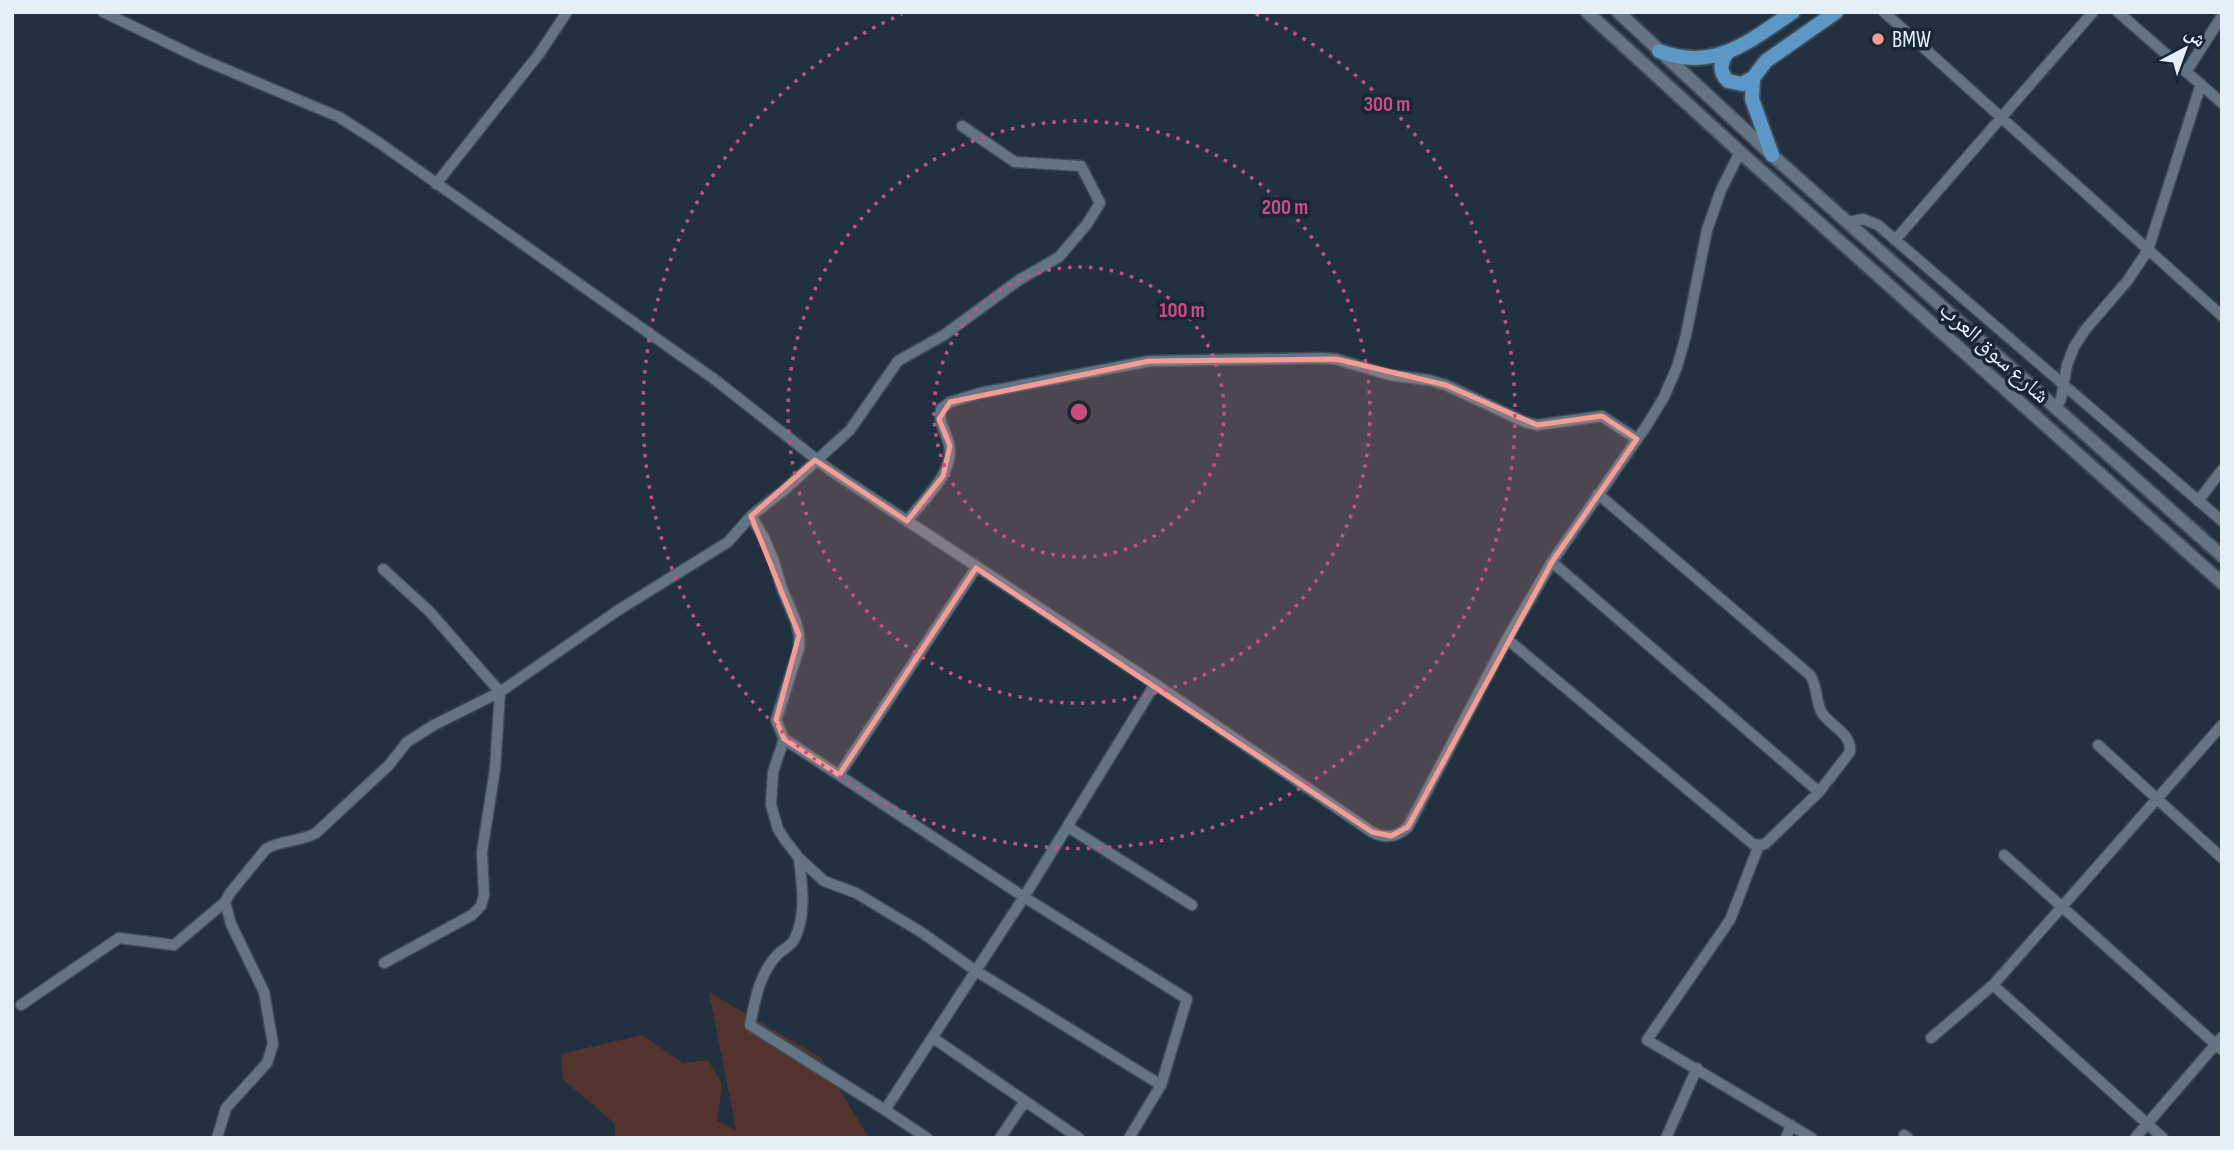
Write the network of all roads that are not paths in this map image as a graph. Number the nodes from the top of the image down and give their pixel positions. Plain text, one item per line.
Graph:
1 (103, 12) edge
2 (567, 12) edge
3 (1587, 12) edge
4 (1618, 12) edge
5 (1793, 12) edge
6 (1836, 12) edge
7 (1884, 12) edge
8 (2093, 12) edge
9 (2118, 12) edge
10 (2222, 16) edge
11 (1659, 51) junction
12 (1727, 53) junction
13 (2186, 72) junction
14 (1754, 78) junction
15 (2200, 84) junction
16 (2222, 103) edge
17 (2001, 118) junction
18 (962, 126) dead end
19 (1740, 152) junction
20 (1772, 155) junction
21 (436, 184) junction
22 (1848, 222) junction
23 (1895, 240) junction
24 (2148, 250) junction
25 (2222, 316) edge
26 (2063, 384) junction
27 (2056, 408) junction
28 (1637, 439) junction
29 (816, 460) junction
30 (2222, 470) edge
31 (1598, 494) junction
32 (2197, 501) junction
33 (751, 516) junction
34 (907, 521) junction
35 (2222, 522) edge
36 (2222, 556) edge
37 (1552, 562) junction
38 (976, 568) junction
39 (383, 569) dead end
40 (2222, 583) edge
41 (1507, 639) junction
42 (1155, 684) junction
43 (500, 691) junction
44 (2222, 725) edge
45 (784, 739) junction
46 (2098, 745) dead end
47 (839, 775) junction
48 (1819, 793) junction
49 (2155, 799) junction
50 (1068, 827) junction
51 (1759, 845) junction
52 (2004, 855) dead end
53 (799, 858) junction
54 (2222, 858) edge
55 (1024, 897) junction
56 (225, 902) junction
57 (1192, 905) dead end
58 (2061, 906) junction
59 (384, 963) dead end
60 (976, 971) junction
61 (1993, 985) junction
62 (21, 1005) dead end
63 (933, 1038) junction
64 (1931, 1038) dead end
65 (2220, 1044) edge
66 (1697, 1068) junction
67 (1161, 1085) junction
68 (1025, 1101) junction
69 (885, 1110) junction
70 (2147, 1124) junction
71 (1791, 1125) junction
72 (217, 1138) edge
73 (927, 1138) edge
74 (1000, 1138) edge
75 (1079, 1138) edge
76 (1129, 1138) edge
77 (1666, 1138) edge
78 (1786, 1138) edge
79 (1812, 1138) edge
80 (2135, 1138) edge
81 (2163, 1138) edge

1 - 21 street
2 - 21 street
3 - 19 main road, شارع سوق العرب
4 - 11 main road
5 - 12 main road
6 - 14 main road
7 - 17 street
8 - 17 street
9 - 13 street
10 - 13 street
11 - 12 main road
11 - 20 main road
12 - 14 main road
13 - 15 street
14 - 20 main road
15 - 16 street
15 - 24 street
17 - 23 street
17 - 24 street
18 - 29 street
19 - 28 street
19 - 40 main road, شارع سوق العرب
20 - 22 main road
21 - 29 street
22 - 23 street
22 - 27 main road
23 - 26 street
24 - 25 street
24 - 26 street
26 - 27 street
26 - 32 street
27 - 36 main road
28 - 31 street
28 - 34 street
29 - 33 street
29 - 34 street
30 - 32 street
31 - 37 street
31 - 48 street
32 - 35 street
33 - 43 street
33 - 45 street
34 - 38 street
37 - 41 street
37 - 48 street
38 - 42 street
38 - 47 street
39 - 43 street
41 - 42 street
41 - 51 street
42 - 50 street
43 - 56 street
43 - 59 street
44 - 49 street
45 - 47 street
45 - 53 street
46 - 49 street
47 - 55 street
48 - 51 street
49 - 54 street
49 - 58 street
50 - 55 street
50 - 57 street
51 - 66 street
52 - 58 street
53 - 60 street
53 - 69 street
55 - 60 street
55 - 67 street
56 - 62 street
56 - 72 street
58 - 61 street
58 - 65 street
60 - 63 street
60 - 67 street
61 - 64 street
61 - 70 street
63 - 68 street
63 - 69 street
65 - 70 street
66 - 71 street
66 - 77 street
67 - 76 street
68 - 74 street
68 - 75 street
69 - 73 street
70 - 80 street
70 - 81 street
71 - 78 street
71 - 79 street

